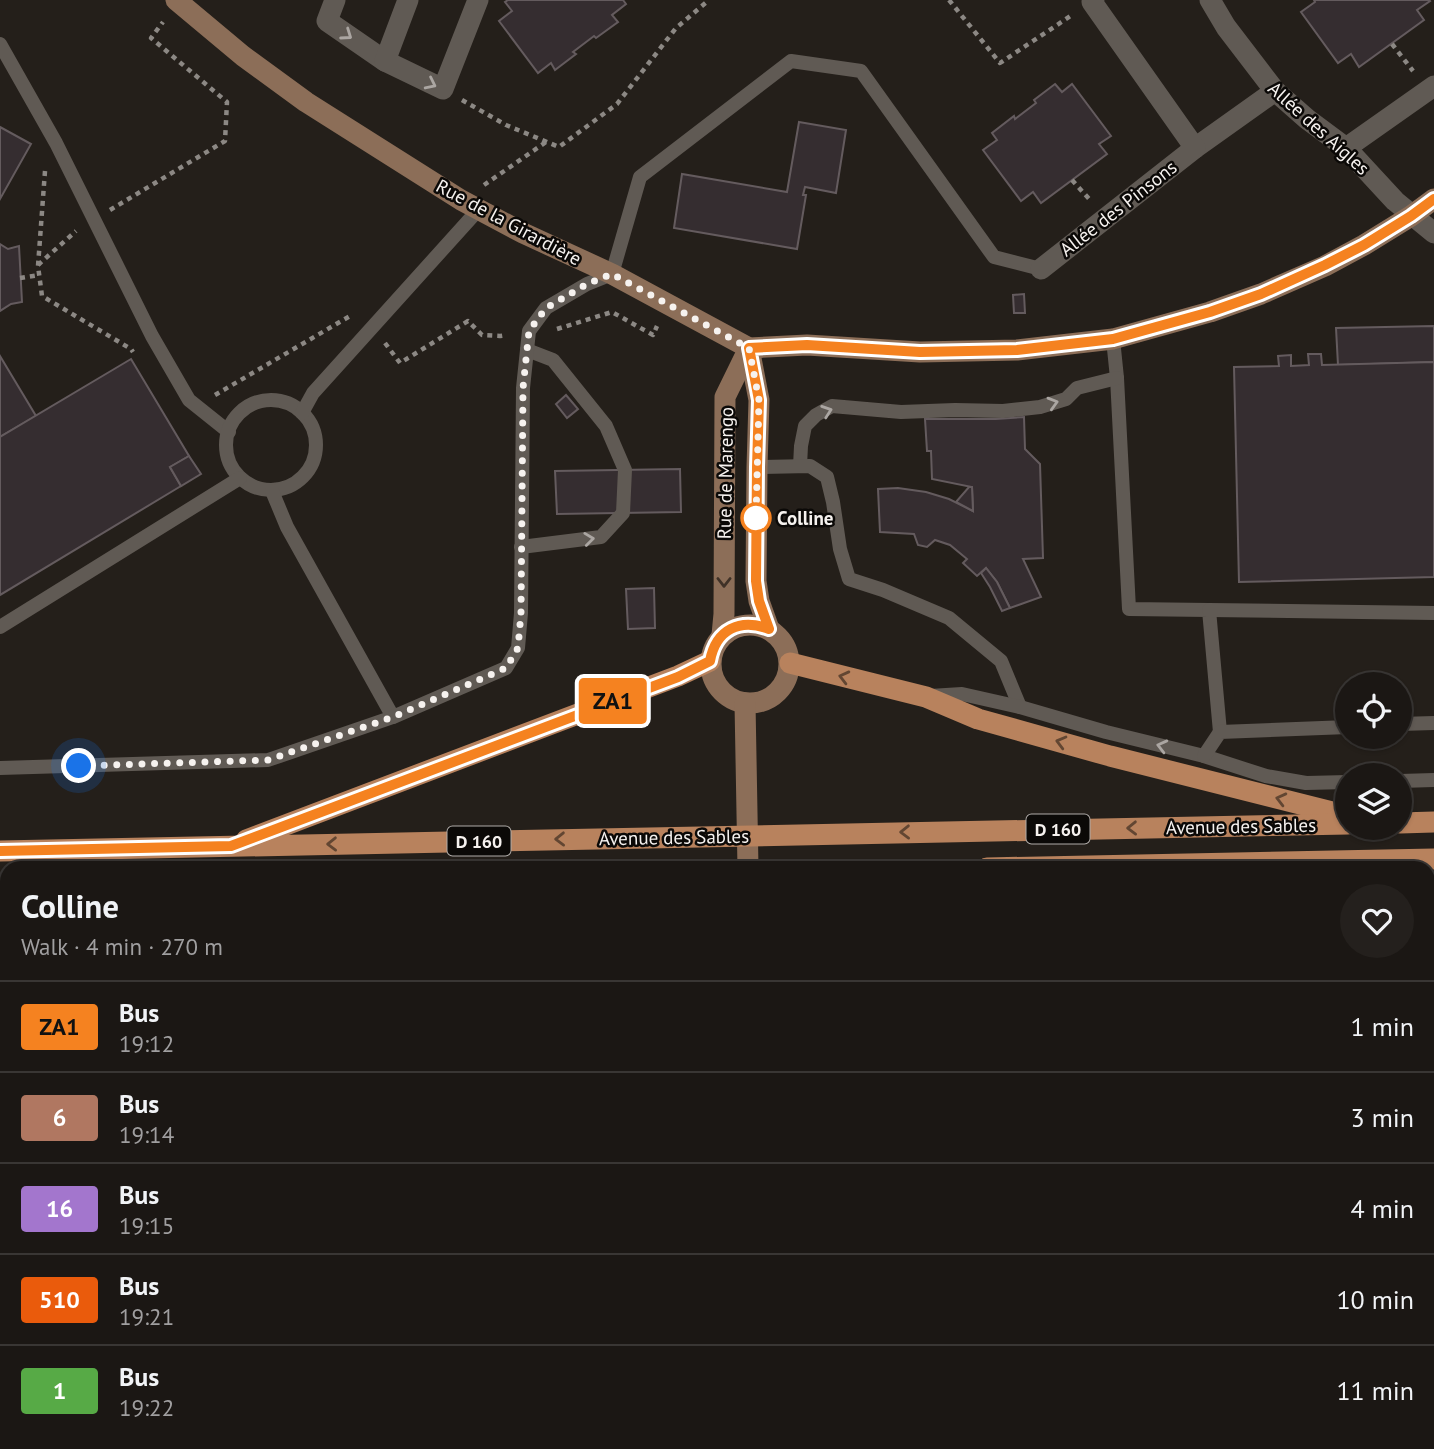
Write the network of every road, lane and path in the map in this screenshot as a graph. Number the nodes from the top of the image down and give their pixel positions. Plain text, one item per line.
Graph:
1 (335, 0) edge
2 (408, 0) edge
3 (478, 0) edge
4 (709, 0) edge
5 (949, 0) edge
6 (1210, 0) edge
7 (178, 1) edge
8 (1093, 1) edge
9 (0, 44) edge
10 (1392, 44) dead end
11 (384, 61) junction
12 (1431, 88) edge
13 (443, 89) junction
14 (1275, 91) junction
15 (546, 142) junction
16 (1195, 148) junction
17 (1346, 148) junction
18 (46, 161) dead end
19 (1434, 199) edge
20 (470, 205) junction
21 (1411, 216) junction
22 (94, 219) junction
23 (1434, 233) edge
24 (38, 266) junction
25 (1041, 269) joint
26 (612, 274) junction
27 (39, 275) junction
28 (20, 278) dead end
29 (668, 304) junction
30 (373, 327) junction
31 (529, 331) junction
32 (1113, 339) junction
33 (749, 348) junction
34 (527, 350) junction
35 (139, 360) dead end
36 (1117, 377) junction
37 (197, 406) junction
38 (302, 413) junction
39 (229, 432) junction
40 (800, 466) junction
41 (757, 467) junction
42 (240, 478) junction
43 (272, 491) junction
44 (521, 547) junction
45 (1209, 610) junction
46 (1434, 613) edge
47 (0, 627) edge
48 (769, 629) junction
49 (722, 635) junction
50 (710, 661) junction
51 (789, 663) junction
52 (926, 697) junction
53 (746, 703) junction
54 (1020, 707) junction
55 (393, 717) junction
56 (1434, 723) edge
57 (1412, 724) edge
58 (1335, 728) edge
59 (1220, 732) junction
60 (1204, 756) junction
61 (0, 768) edge
62 (1434, 780) edge
63 (1412, 781) edge
64 (1335, 782) edge
65 (1335, 813) edge
66 (1434, 822) edge
67 (1412, 823) edge
68 (1335, 824) edge
69 (231, 846) junction
70 (0, 851) edge
71 (748, 861) edge

1 -> 11 street
2 - 11 street
3 - 13 street
4 - 15 path
5 - 8 path
6 - 14 street, Allée des Aigles
7 - 20 street, Rue de la Girardière
7 - 22 path
8 - 16 street, Allée des Pinsons
9 - 22 lane
10 - 12 path
11 -> 13 street
12 - 17 street
13 - 15 path
14 - 16 street, Allée des Pinsons
14 - 17 street, Allée des Aigles
15 - 20 path
16 - 25 street, Allée des Pinsons
17 - 21 street, Allée des Aigles
18 - 24 path
19 - 21 street
20 - 26 street, Rue de la Girardière
20 - 30 lane
21 - 23 street, Allée des Aigles
21 - 32 street
22 - 24 path
22 - 37 lane
24 - 27 path
25 - 26 lane
26 - 29 street, Rue de la Girardière
26 - 31 lane
27 - 28 path
27 - 35 path
29 - 31 path
29 - 33 street, Rue de la Girardière
30 - 31 path
30 - 37 path
30 - 38 lane
31 - 34 lane
32 - 33 street
32 - 36 lane
33 - 41 street, Rue de Marengo
33 -> 49 street, Rue de Marengo
34 - 44 lane
44 -> 34 lane
40 -> 36 lane
36 - 45 lane
37 - 39 lane
38 - 39 lane
38 - 43 lane
39 - 42 lane
40 - 41 lane
40 - 54 lane
41 - 48 street, Rue de Marengo
42 - 43 lane
42 - 47 lane
43 - 55 lane
44 - 55 lane
45 - 46 lane
45 - 59 lane
48 - 49 street
48 - 51 street, Rue de Marengo
49 - 50 street, Rue de Marengo
50 - 53 street
50 - 69 main road
52 -> 51 main road
51 - 53 street
52 - 54 lane
65 -> 52 main road
53 - 71 street
60 -> 54 lane
55 - 61 lane
56 - 57 lane
58 - 59 lane
59 - 60 lane
60 - 64 lane
62 - 63 lane
66 - 67 main road
68 -> 69 main road, Avenue des Sables / D 160
69 - 70 main road, Avenue des Sables / D 160

